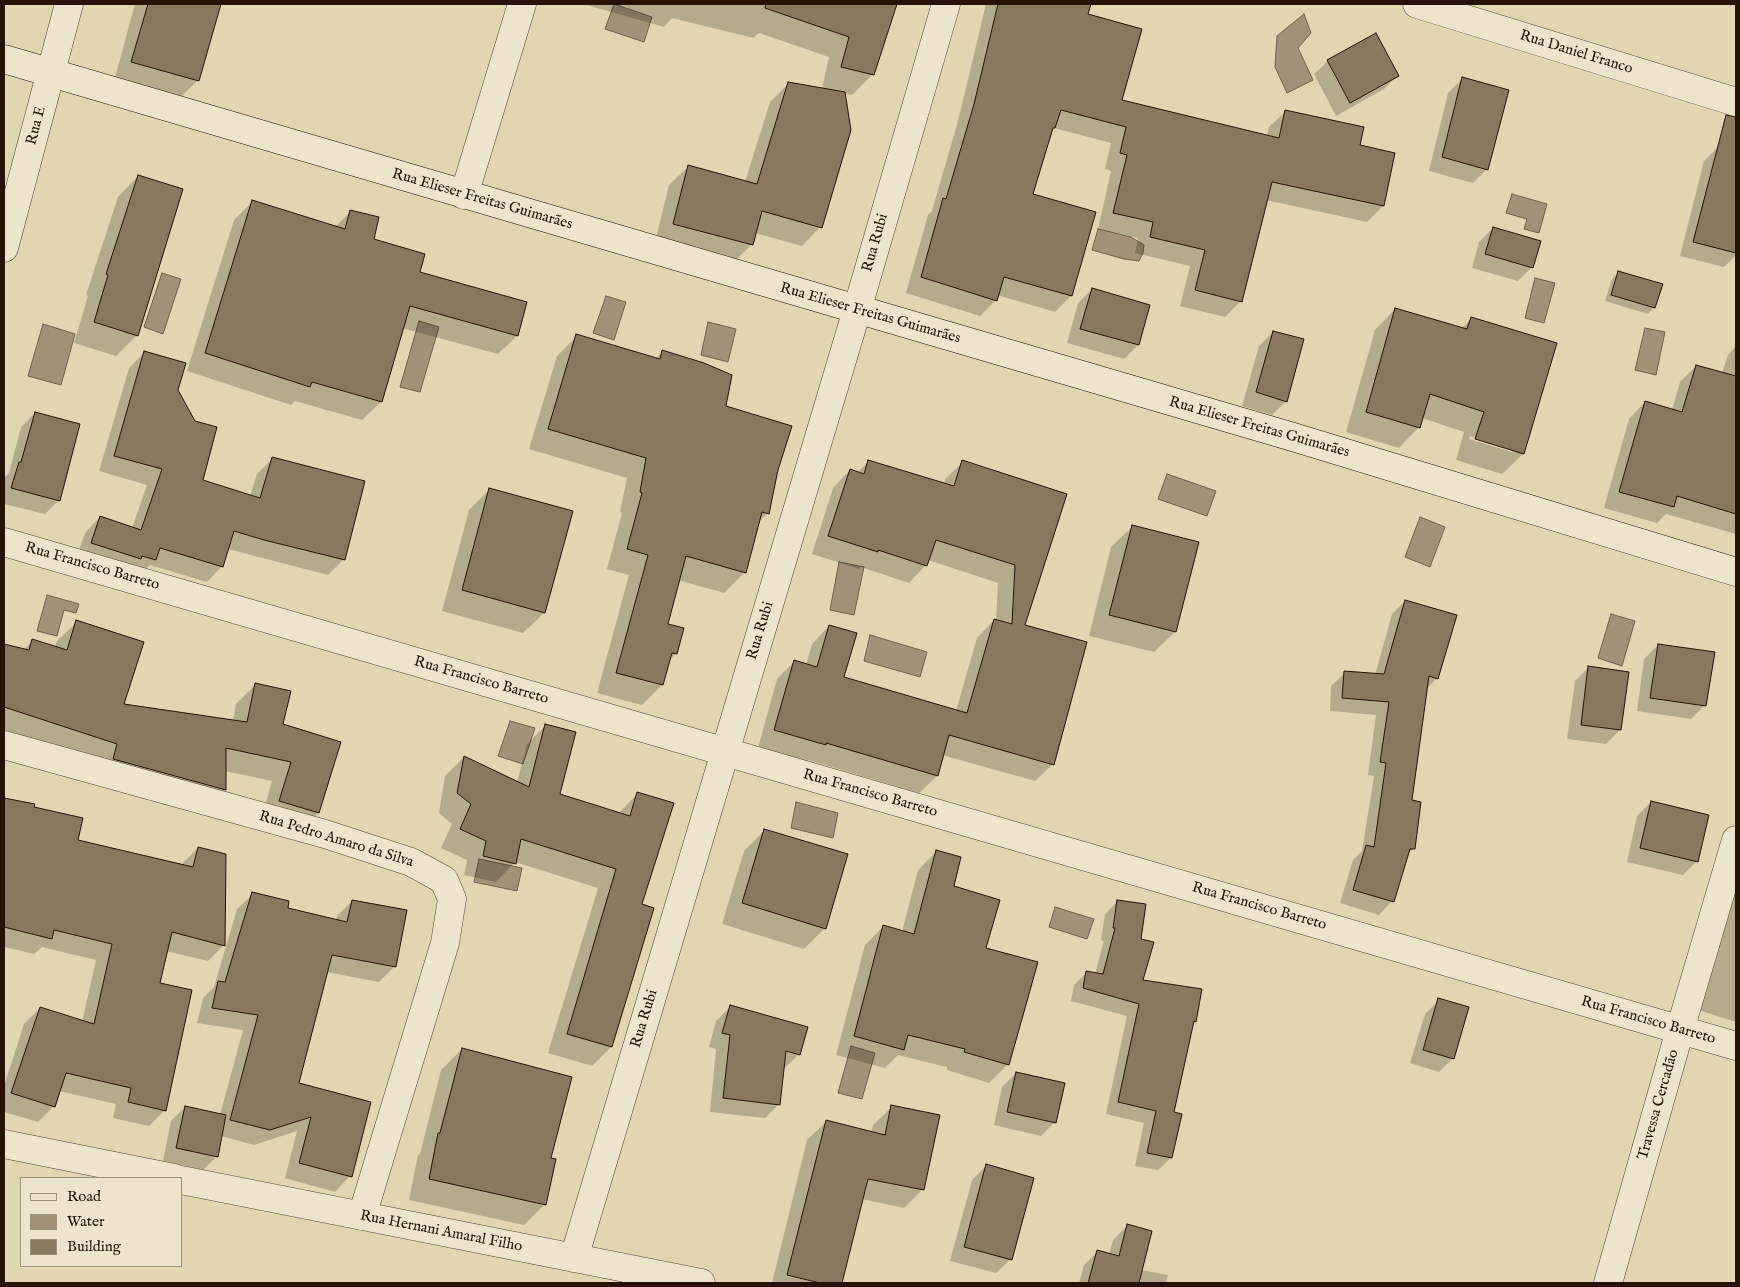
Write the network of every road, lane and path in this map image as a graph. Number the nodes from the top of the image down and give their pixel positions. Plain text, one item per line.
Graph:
1 (69, 4) edge
2 (522, 4) edge
3 (946, 4) edge
4 (1417, 4) edge
5 (4, 59) edge
6 (51, 74) junction
7 (1736, 102) edge
8 (464, 195) junction
9 (4, 248) edge
10 (857, 310) junction
11 (4, 542) edge
12 (1736, 572) edge
13 (4, 745) edge
14 (724, 752) junction
15 (1736, 840) edge
16 (1680, 1030) junction
17 (1736, 1046) edge
18 (4, 1144) edge
19 (169, 1177) edge
20 (182, 1180) edge
21 (362, 1216) junction
22 (574, 1258) junction
23 (701, 1283) edge
24 (1608, 1283) edge

1 - 6 street, Rua E
2 - 8 street
3 - 10 street, Rua Rubi
4 - 7 street, Rua Daniel Franco
5 - 6 street, Rua Elieser Freitas Guimarães
6 - 8 street, Rua Elieser Freitas Guimarães
6 - 9 street, Rua E
8 - 10 street, Rua Elieser Freitas Guimarães
10 - 12 street, Rua Elieser Freitas Guimarães
10 - 14 street, Rua Rubi
11 - 14 street, Rua Francisco Barreto
13 - 21 street, Rua Pedro Amaro da Silva
14 - 16 street, Rua Francisco Barreto
14 - 22 street, Rua Rubi
15 - 16 street, Travessa Cercadão
16 - 17 street, Rua Francisco Barreto
16 - 24 street, Travessa Cercadão
18 - 19 street
20 - 21 street, Rua Hernani Amaral Filho
21 - 22 street, Rua Hernani Amaral Filho
22 - 23 street, Rua Hernani Amaral Filho

